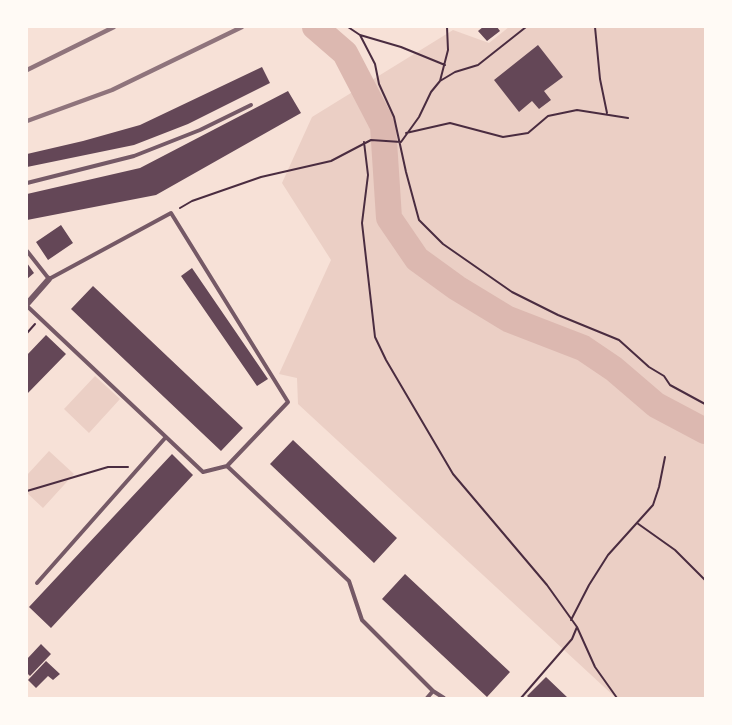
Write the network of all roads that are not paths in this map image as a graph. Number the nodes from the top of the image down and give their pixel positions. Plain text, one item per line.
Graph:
1 (251, 105) dead end
2 (27, 183) edge
3 (27, 250) edge
4 (49, 279) junction
5 (27, 305) edge
6 (166, 438) junction
7 (227, 466) junction
8 (37, 583) dead end
9 (433, 691) junction
10 (427, 698) edge
11 (444, 698) edge

1 - 2 lane
3 - 4 lane
4 - 5 street
4 - 7 lane
5 - 6 lane
6 - 7 lane
6 - 8 lane
7 - 9 lane
9 - 10 lane
9 - 11 lane

